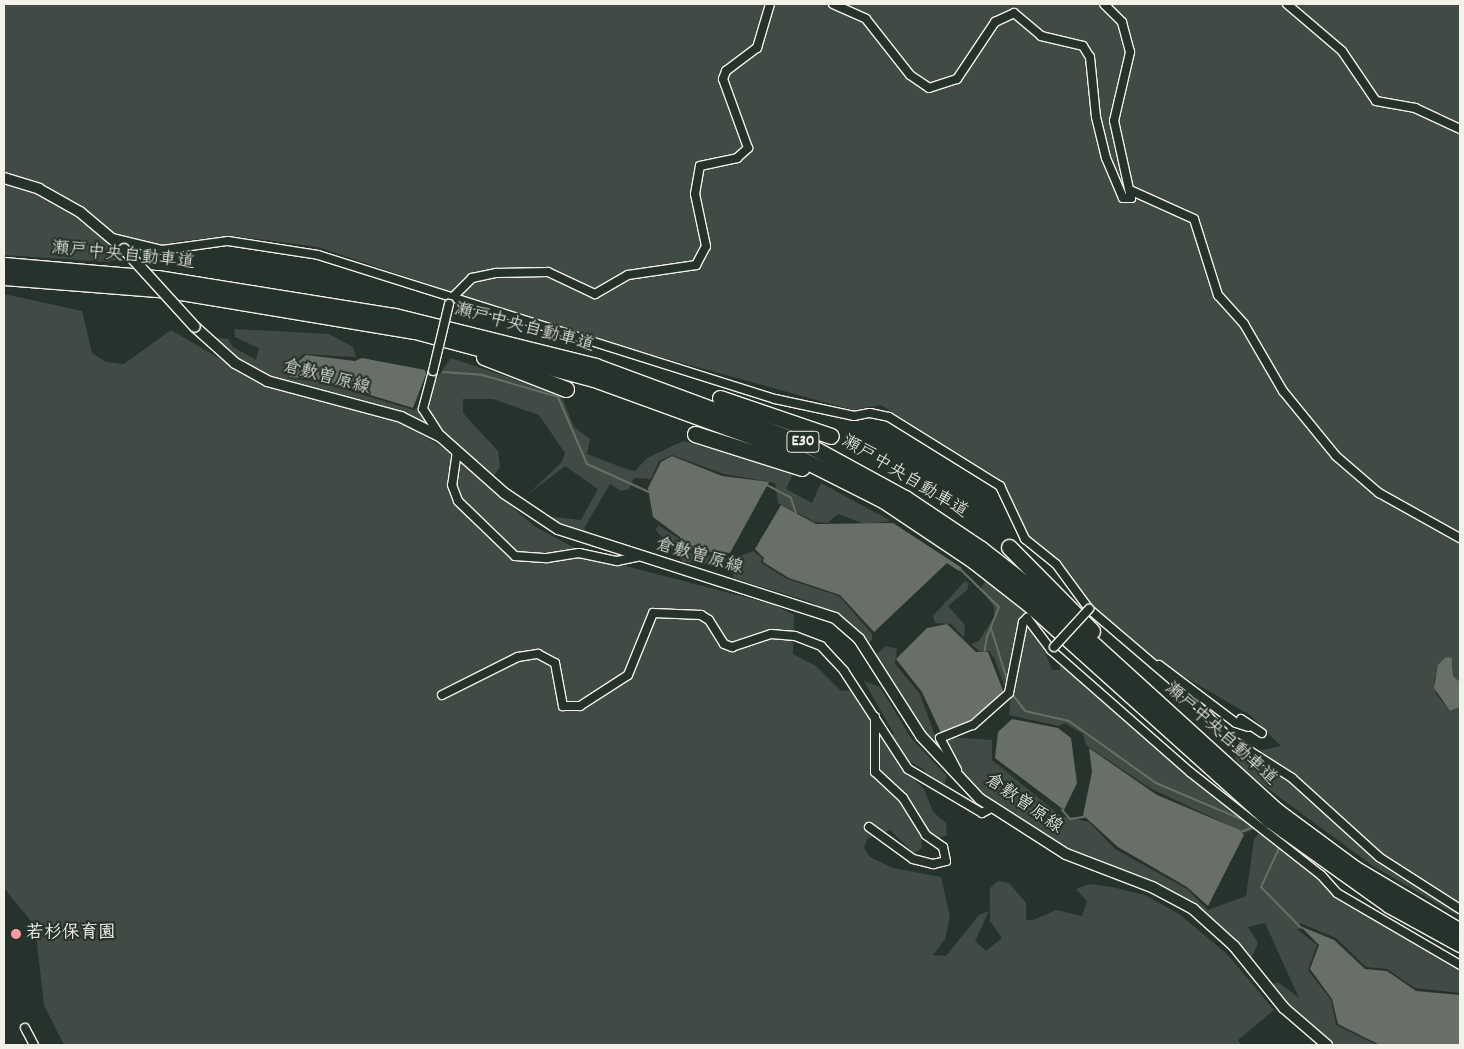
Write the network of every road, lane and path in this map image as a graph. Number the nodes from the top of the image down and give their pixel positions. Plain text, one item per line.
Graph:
1 (770, 4) edge
2 (834, 4) edge
3 (1104, 4) edge
4 (1287, 4) edge
5 (1460, 129) edge
6 (4, 178) edge
7 (1132, 191) junction
8 (112, 238) junction
9 (4, 265) edge
10 (4, 276) edge
11 (450, 301) junction
12 (415, 331) junction
13 (595, 366) junction
14 (566, 388) dead end
15 (695, 434) dead end
16 (831, 436) dead end
17 (441, 437) junction
18 (457, 451) junction
19 (908, 515) junction
20 (1460, 538) edge
21 (1008, 547) dead end
22 (636, 557) junction
23 (1089, 609) junction
24 (1052, 648) junction
25 (1146, 660) junction
26 (1136, 684) junction
27 (442, 695) dead end
28 (875, 717) junction
29 (1241, 719) dead end
30 (1248, 727) junction
31 (1262, 733) dead end
32 (959, 780) junction
33 (991, 808) junction
34 (869, 827) dead end
35 (1460, 909) edge
36 (1460, 931) edge
37 (1460, 944) edge
38 (1460, 965) edge
39 (25, 1028) dead end
40 (34, 1045) edge
41 (1327, 1045) edge

1 - 11 street
2 - 7 street
3 - 7 street
4 - 5 street
6 - 8 street, 倉敷曽原線
7 - 20 street
8 - 11 street
8 - 17 street, 倉敷曽原線, bridge
9 - 13 highway, 瀬戸中央自動車道 / E30
10 - 12 highway, 瀬戸中央自動車道 / E30
11 - 17 street, bridge
11 - 23 street
12 - 14 highway
12 - 19 highway, 瀬戸中央自動車道 / E30
13 - 16 highway
13 - 26 highway, 瀬戸中央自動車道 / E30
15 - 19 highway
17 - 18 street, 倉敷曽原線
18 - 22 street, 倉敷曽原線
18 - 22 street
19 - 37 highway, 瀬戸中央自動車道 / E30
21 - 26 highway
22 - 32 street, 倉敷曽原線
23 - 24 street, bridge
23 - 25 street
24 - 32 street
24 - 38 street
25 - 30 street
25 - 35 street
26 - 36 highway, 瀬戸中央自動車道 / E30
27 - 28 street
28 - 33 street
28 - 34 street
29 - 30 street
30 - 31 street
32 - 33 street, 倉敷曽原線
33 - 41 street, 倉敷曽原線
39 - 40 street

